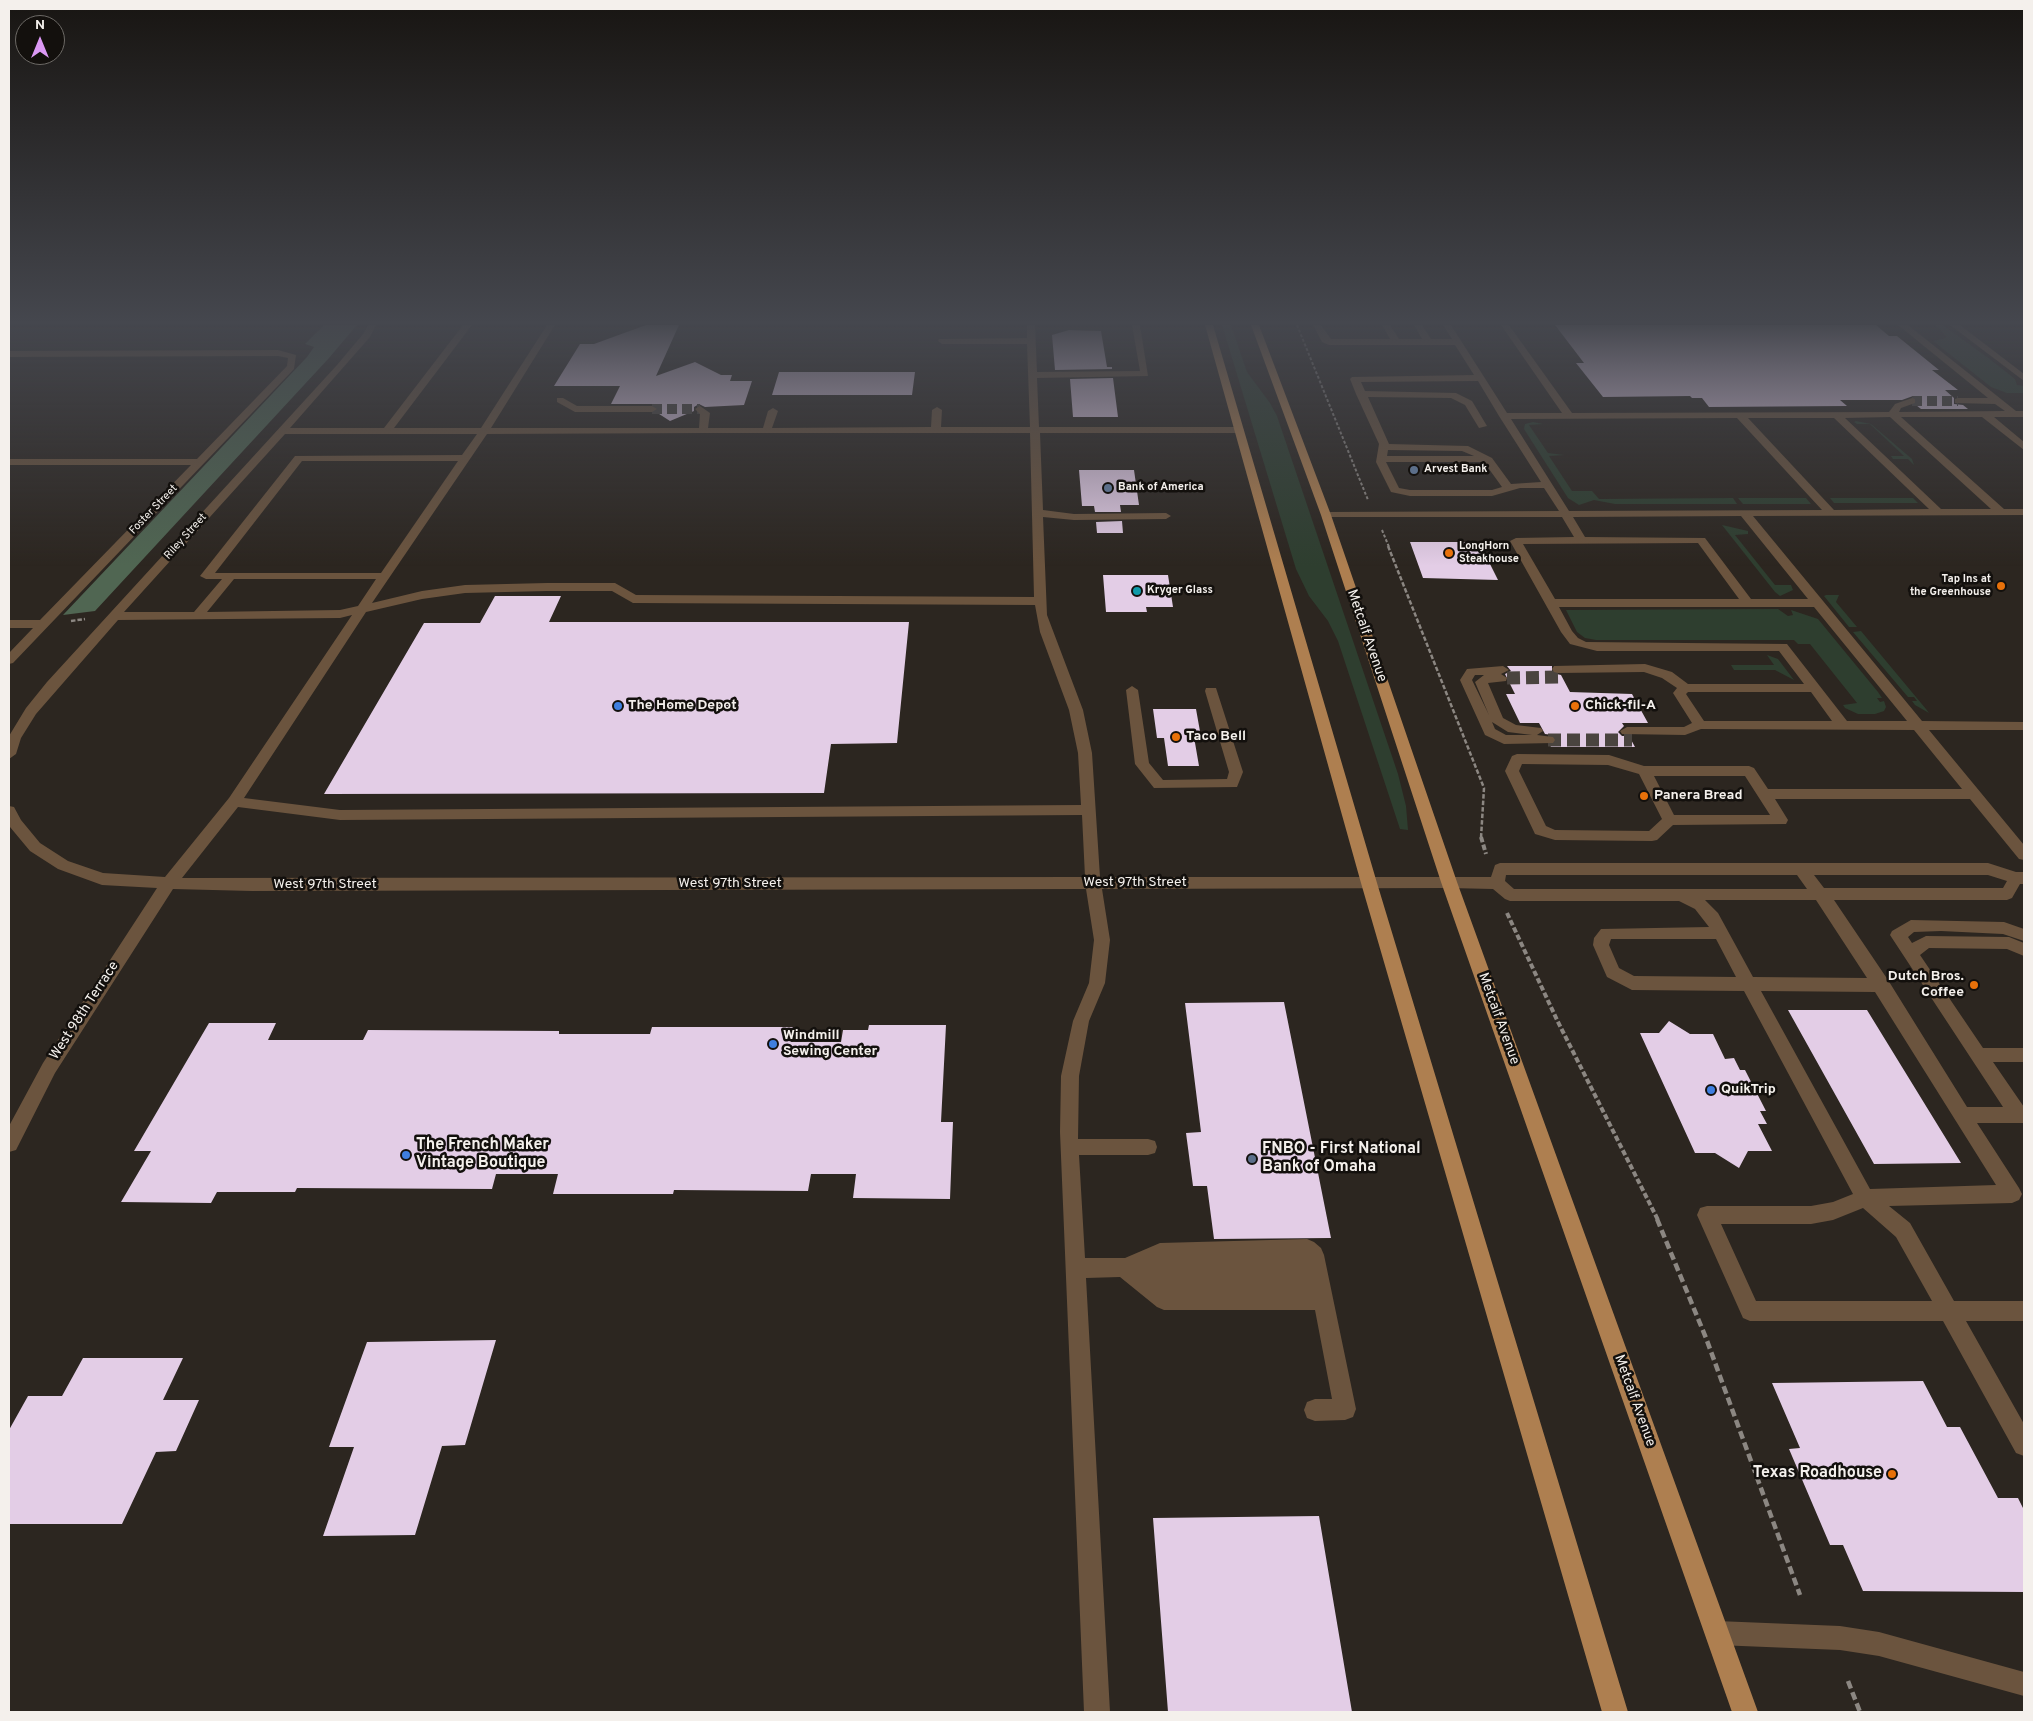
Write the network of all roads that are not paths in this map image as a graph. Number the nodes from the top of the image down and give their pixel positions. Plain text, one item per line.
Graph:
1 (254, 405) edge
2 (306, 405) edge
3 (407, 405) edge
4 (500, 405) edge
5 (569, 405) edge
6 (1034, 405) edge
7 (1232, 405) edge
8 (1285, 405) edge
9 (1367, 405) edge
10 (1470, 405) edge
11 (1497, 405) edge
12 (1561, 405) edge
13 (1900, 405) edge
14 (2006, 405) edge
15 (630, 409) junction
16 (652, 409) tunnel mouth
17 (700, 409) dead end
18 (937, 410) dead end
19 (773, 411) dead end
20 (1837, 414) junction
21 (1892, 414) junction
22 (1984, 414) junction
23 (2019, 414) edge
24 (1740, 415) junction
25 (1504, 416) junction
26 (1569, 416) junction
27 (1482, 426) dead end
28 (1239, 430) junction
29 (282, 431) junction
30 (387, 431) junction
31 (936, 431) junction
32 (1035, 431) junction
33 (483, 432) junction
34 (620, 432) junction
35 (702, 432) junction
36 (766, 432) junction
37 (2024, 446) edge
38 (1383, 452) junction
39 (465, 458) junction
40 (9, 462) edge
41 (200, 462) junction
42 (1548, 485) junction
43 (1508, 487) junction
44 (2001, 512) junction
45 (2024, 512) edge
46 (1038, 513) junction
47 (1744, 513) junction
48 (1832, 513) junction
49 (1939, 513) junction
50 (1566, 514) junction
51 (1326, 515) junction
52 (1166, 516) dead end
53 (1581, 540) junction
54 (231, 576) junction
55 (384, 576) junction
56 (1041, 600) junction
57 (1818, 602) junction
58 (1551, 603) junction
59 (1748, 603) junction
60 (361, 610) junction
61 (198, 615) junction
62 (115, 616) junction
63 (9, 624) edge
64 (43, 624) junction
65 (9, 660) edge
66 (1560, 673) tunnel mouth
67 (1505, 674) tunnel mouth
68 (1685, 688) junction
69 (1814, 688) junction
70 (1132, 690) dead end
71 (1211, 691) dead end
72 (1700, 725) junction
73 (1918, 726) junction
74 (2024, 726) edge
75 (1844, 727) junction
76 (1545, 736) tunnel mouth
77 (1629, 736) tunnel mouth
78 (9, 754) edge
79 (1644, 771) junction
80 (1764, 794) junction
81 (1973, 794) junction
82 (234, 802) junction
83 (9, 810) edge
84 (1089, 810) junction
85 (1670, 820) junction
86 (2024, 856) edge
87 (1800, 868) junction
88 (2020, 878) edge
89 (1449, 882) junction
90 (169, 883) junction
91 (1093, 883) junction
92 (1369, 883) junction
93 (1496, 883) junction
94 (1681, 894) junction
95 (1818, 894) junction
96 (1721, 934) junction
97 (2024, 935) edge
98 (2024, 950) edge
99 (1910, 954) junction
100 (1749, 985) junction
101 (1882, 985) junction
102 (1978, 1055) junction
103 (2024, 1055) edge
104 (1963, 1116) junction
105 (2021, 1116) edge
106 (9, 1144) edge
107 (1070, 1147) junction
108 (1148, 1147) dead end
109 (1865, 1198) junction
110 (1076, 1268) junction
111 (1124, 1268) junction
112 (1320, 1287) junction
113 (2024, 1311) edge
114 (1950, 1312) junction
115 (1315, 1410) dead end
116 (2024, 1444) edge
117 (1717, 1633) junction
118 (2024, 1684) edge
119 (1097, 1712) edge
120 (1615, 1712) edge
121 (1745, 1712) edge

1 - 41 street, Foster Street
2 - 29 street, Riley Street
3 - 30 street
4 - 33 street, West 98th Terrace
5 - 15 street
6 - 32 street
7 - 28 main road
8 - 51 main road, Metcalf Avenue
9 - 38 street
10 - 27 street
11 - 25 street
12 - 26 street
13 - 21 street
14 - 23 street
15 - 16 street
15 - 34 street
17 - 35 street
18 - 31 street
19 - 36 street
20 - 21 street
20 - 24 street
20 - 49 street
21 - 22 street
21 - 44 street
22 - 23 street
22 - 37 street
24 - 26 street
24 - 48 street
25 - 26 street
25 - 42 street
28 - 32 street
28 - 92 main road
29 - 30 street
29 - 62 street, Riley Street
30 - 33 street
31 - 32 street
31 - 36 street
32 - 46 street
33 - 34 street
33 - 39 street, West 98th Terrace
34 - 35 street
35 - 36 street
38 - 43 street
38 - 43 street
39 - 54 street
39 - 55 street, West 98th Terrace
40 - 41 street
41 - 64 street, Foster Street
42 - 43 street
42 - 50 street
44 - 45 street
44 - 49 street
46 - 52 street
46 - 56 street
47 - 48 street
47 - 50 street
47 - 57 street
48 - 49 street
50 - 51 street
50 - 53 street
51 - 89 main road, Metcalf Avenue
53 - 58 street
53 - 59 street
54 - 55 street
54 - 61 street
55 - 60 street, West 98th Terrace
56 - 60 street
56 - 84 street
57 - 59 street
57 - 73 street
58 - 59 street
58 - 69 street
60 - 61 street
60 - 82 street, West 98th Terrace
61 - 62 street
62 - 78 street, Riley Street
63 - 64 street
64 - 65 street, Foster Street
66 - 68 street
67 - 76 street
68 - 69 street
68 - 72 street
69 - 75 street
70 - 71 street
72 - 75 street
72 - 77 street
73 - 74 street
73 - 75 street
73 - 81 street
79 - 80 street
79 - 85 street
79 - 85 street
80 - 81 street
80 - 85 street
81 - 86 street
82 - 84 street
82 - 90 street, West 98th Terrace
83 - 90 street, West 97th Street
84 - 91 street
87 - 88 street
87 - 93 street
87 - 95 street
88 - 95 street
89 - 92 street, West 97th Street
89 - 93 street, West 97th Street
89 - 117 main road, Metcalf Avenue
90 - 91 street, West 97th Street
90 - 106 street, West 98th Terrace
91 - 92 street, West 97th Street
91 - 107 street
92 - 120 main road
93 - 94 street
94 - 95 street
94 - 96 street
95 - 101 street
96 - 100 street
96 - 100 street
97 - 99 street
98 - 99 street
99 - 102 street
100 - 101 street
100 - 109 street
101 - 104 street
102 - 103 street
102 - 105 street
104 - 105 street
104 - 109 street
107 - 108 street
107 - 110 street
109 - 114 street
109 - 114 street
110 - 111 street
110 - 119 street
111 - 112 street
111 - 112 street
111 - 112 street
112 - 115 street
113 - 114 street
114 - 116 street
117 - 118 street
117 - 121 main road, Metcalf Avenue

